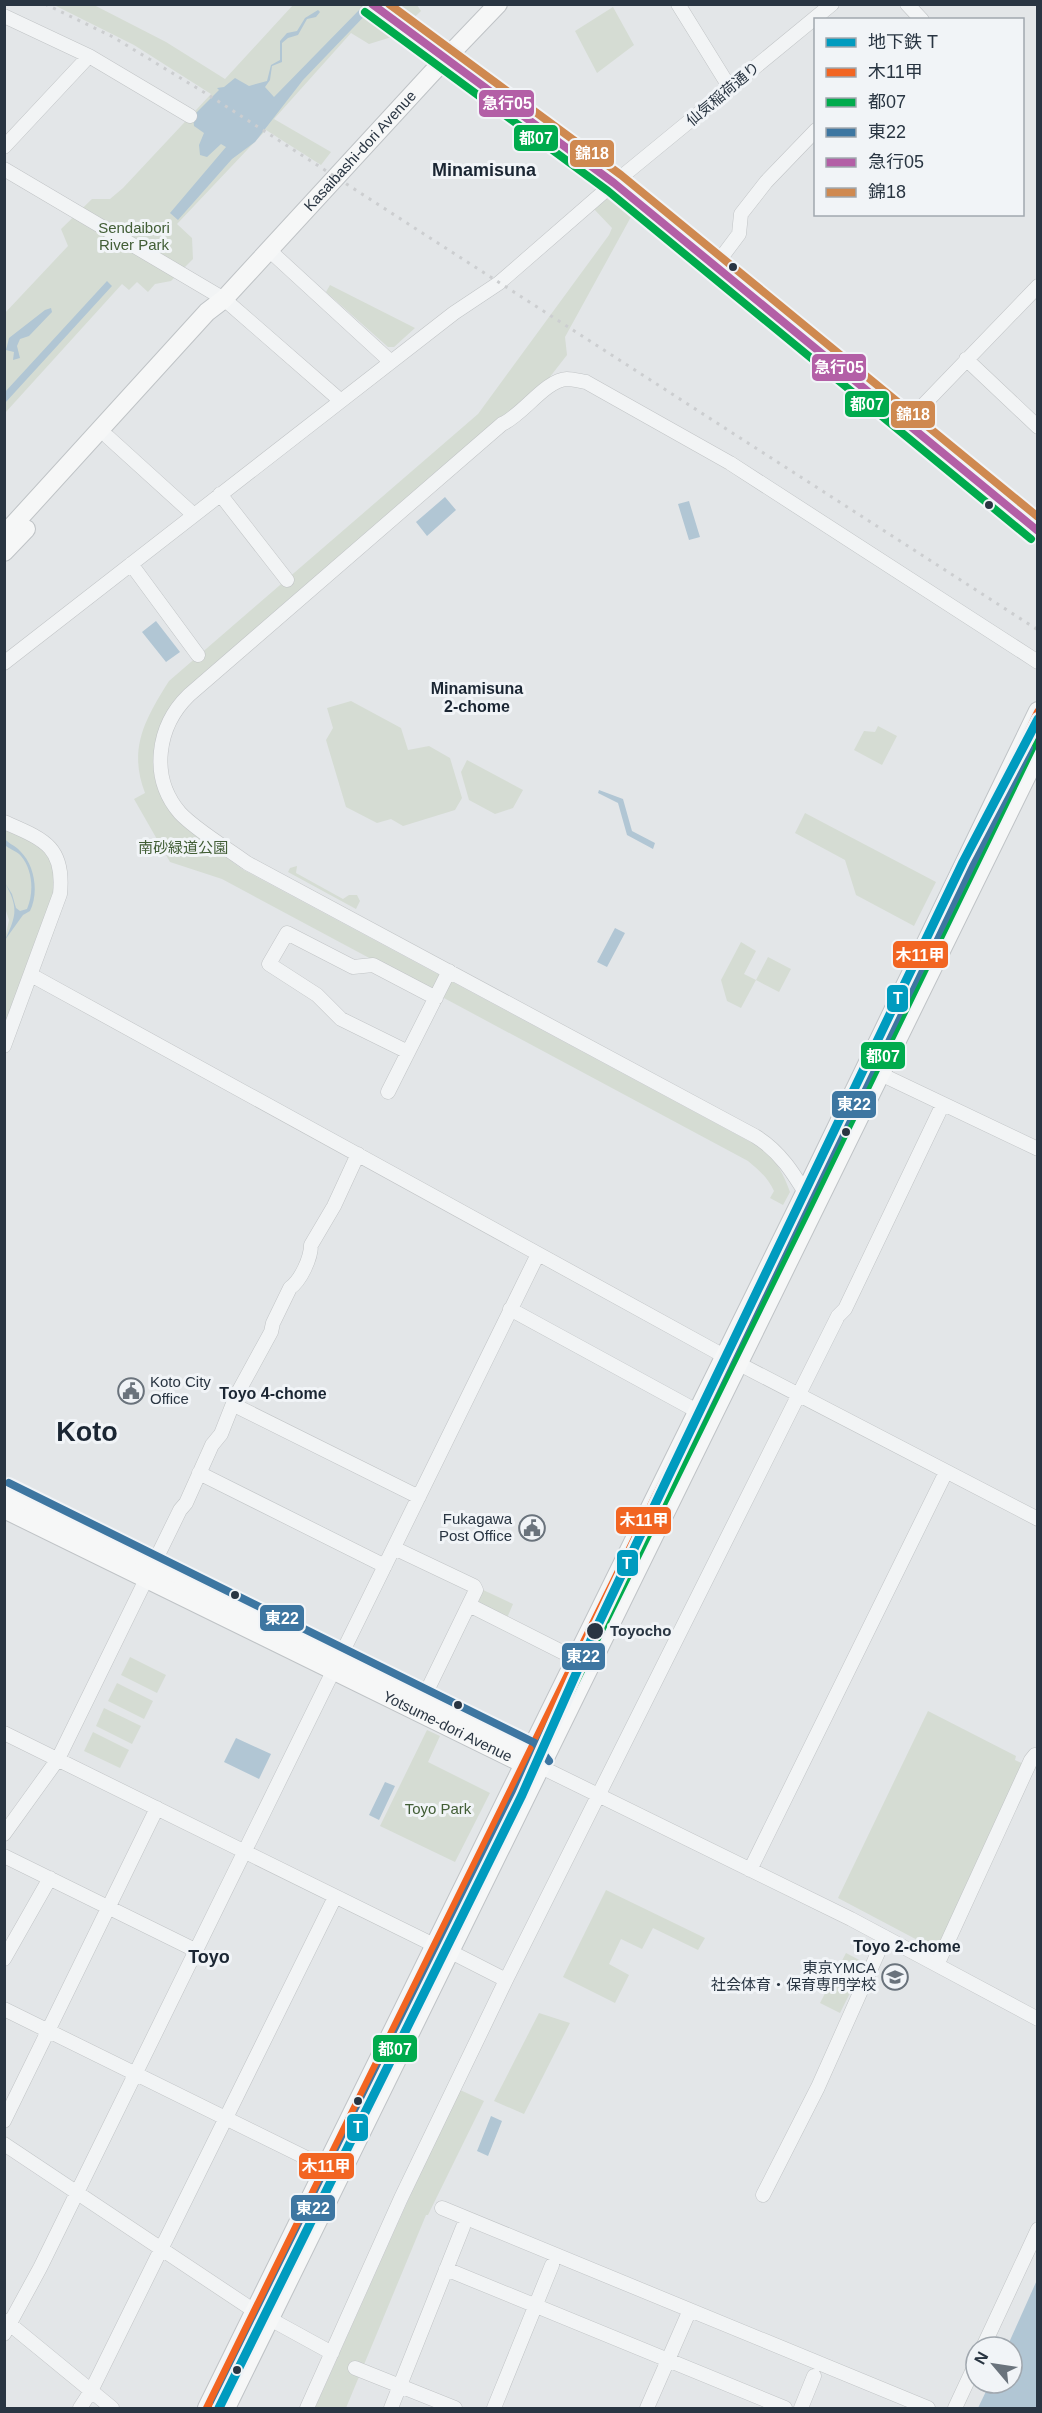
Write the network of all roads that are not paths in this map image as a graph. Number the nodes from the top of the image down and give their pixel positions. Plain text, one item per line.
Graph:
1 (371, 4) edge
2 (498, 4) edge
3 (678, 4) edge
4 (832, 4) edge
5 (907, 4) edge
6 (4, 16) edge
7 (815, 18) edge
8 (920, 18) edge
9 (814, 19) edge
10 (89, 56) junction
11 (445, 58) junction
12 (730, 88) junction
13 (190, 116) dead end
14 (814, 132) edge
15 (4, 147) edge
16 (4, 169) edge
17 (614, 183) junction
18 (269, 250) junction
19 (715, 266) junction
20 (1038, 286) edge
21 (224, 299) junction
22 (966, 359) junction
23 (391, 362) junction
24 (341, 401) junction
25 (906, 423) junction
26 (1038, 427) edge
27 (108, 437) junction
28 (220, 494) junction
29 (194, 515) junction
30 (1038, 531) edge
31 (4, 536) edge
32 (4, 552) edge
33 (131, 564) junction
34 (287, 580) dead end
35 (198, 654) dead end
36 (6, 659) edge
37 (1038, 662) edge
38 (1038, 711) edge
39 (1038, 753) edge
40 (4, 822) edge
41 (449, 971) junction
42 (31, 975) junction
43 (436, 998) junction
44 (4, 1046) edge
45 (408, 1052) junction
46 (873, 1071) junction
47 (388, 1092) dead end
48 (943, 1104) junction
49 (1038, 1149) edge
50 (358, 1154) junction
51 (805, 1192) junction
52 (815, 1208) junction
53 (538, 1254) junction
54 (510, 1309) junction
55 (732, 1360) junction
56 (799, 1396) junction
57 (234, 1405) junction
58 (697, 1411) junction
59 (946, 1472) junction
60 (200, 1473) junction
61 (4, 1492) edge
62 (418, 1497) junction
63 (4, 1509) edge
64 (1038, 1519) edge
65 (394, 1548) junction
66 (385, 1566) junction
67 (151, 1573) junction
68 (469, 1605) junction
69 (576, 1659) junction
70 (335, 1664) junction
71 (423, 1700) junction
72 (4, 1733) edge
73 (1035, 1755) dead end
74 (58, 1759) junction
75 (532, 1761) junction
76 (597, 1795) junction
77 (157, 1808) junction
78 (4, 1834) edge
79 (244, 1850) junction
80 (4, 1856) edge
81 (750, 1870) junction
82 (50, 1878) junction
83 (335, 1897) junction
84 (109, 1908) junction
85 (885, 1937) junction
86 (443, 1949) junction
87 (195, 1950) junction
88 (4, 1959) edge
89 (937, 1965) junction
90 (506, 1980) junction
91 (4, 2009) edge
92 (1038, 2019) edge
93 (48, 2031) junction
94 (134, 2073) junction
95 (227, 2119) junction
96 (4, 2121) edge
97 (4, 2144) edge
98 (333, 2172) junction
99 (77, 2193) junction
100 (763, 2195) dead end
101 (442, 2208) dead end
102 (463, 2226) dead end
103 (1038, 2229) edge
104 (162, 2249) junction
105 (552, 2265) dead end
106 (446, 2269) junction
107 (536, 2306) junction
108 (689, 2312) junction
109 (263, 2315) junction
110 (7, 2326) edge
111 (989, 2335) edge
112 (332, 2353) junction
113 (666, 2361) junction
114 (355, 2368) dead end
115 (814, 2376) dead end
116 (400, 2386) junction
117 (964, 2389) edge
118 (91, 2391) junction
119 (80, 2409) edge
120 (112, 2409) edge
121 (207, 2409) edge
122 (226, 2409) edge
123 (307, 2409) edge
124 (391, 2409) edge
125 (455, 2409) edge
126 (494, 2409) edge
127 (647, 2409) edge
128 (785, 2409) edge
129 (801, 2409) edge
130 (928, 2409) edge
131 (955, 2409) edge

1 - 11 main road
2 - 11 main road, Kasaibashi-dori Avenue
3 - 12 street
4 - 7 street, 仙気稲荷通り
5 - 8 street
6 - 10 street
9 - 12 street, 仙気稲荷通り
10 - 13 street
10 - 15 street
11 - 17 main road
11 - 18 main road, Kasaibashi-dori Avenue
12 - 17 street, 仙気稲荷通り
14 - 19 street
16 - 21 street
17 - 19 main road
17 - 23 street, 仙気稲荷通り
18 - 21 main road, Kasaibashi-dori Avenue
18 - 23 street
19 - 25 main road
20 - 22 street
21 - 24 street
21 - 27 main road, Kasaibashi-dori Avenue
21 - 31 main road, Kasaibashi-dori Avenue
22 - 25 street
22 - 26 street
23 - 24 street, 仙気稲荷通り
24 - 28 street, 仙気稲荷通り
25 - 30 main road
27 - 29 street
27 - 32 main road, Kasaibashi-dori Avenue
28 - 29 street, 仙気稲荷通り
28 - 34 street
29 - 33 street, 仙気稲荷通り
33 - 35 street
33 - 36 street, 仙気稲荷通り
37 - 41 street
38 - 46 main road
39 - 46 main road
40 - 42 street
41 - 43 street
41 - 51 street
42 - 44 street
42 - 50 street
43 - 45 street
43 - 45 street
45 - 47 street
46 - 48 street
46 - 51 main road
46 - 52 main road
48 - 49 street
48 - 56 street
50 - 53 street
50 - 57 street
51 - 52 street
51 - 55 main road
52 - 55 main road
53 - 54 street
53 - 55 street
54 - 58 street
54 - 62 street
55 - 56 street
55 - 58 main road
55 - 75 main road
56 - 59 street
56 - 76 street
57 - 60 street
57 - 62 street
58 - 69 main road
59 - 64 street
59 - 81 street
60 - 66 street
60 - 67 street
61 - 67 main road, Yotsume-dori Avenue
62 - 65 street
63 - 67 main road, Yotsume-dori Avenue
65 - 66 street
65 - 68 street
66 - 70 street
67 - 70 main road, Yotsume-dori Avenue
67 - 74 street
68 - 69 street
68 - 71 street
69 - 75 main road
70 - 71 main road, Yotsume-dori Avenue
70 - 75 main road, Yotsume-dori Avenue
70 - 79 street
71 - 75 main road, Yotsume-dori Avenue
72 - 74 street
73 - 89 street
74 - 77 street
74 - 78 street
75 - 76 street
75 - 86 main road
76 - 81 street
76 - 90 street
77 - 79 street
77 - 84 street
79 - 83 street
79 - 87 street
80 - 82 street
81 - 85 street
82 - 84 street
82 - 88 street
83 - 86 street
83 - 95 street
84 - 87 street
84 - 93 street
85 - 89 street
85 - 100 street
86 - 90 street
86 - 98 main road
87 - 94 street
89 - 92 street
90 - 112 street
91 - 93 street
93 - 94 street
93 - 96 street
94 - 95 street
94 - 99 street
95 - 98 street
95 - 104 street
97 - 99 street
98 - 109 main road
99 - 104 street
99 - 110 street
101 - 108 street
102 - 106 street
103 - 111 street
104 - 109 street
104 - 118 street
105 - 107 street
106 - 107 street
106 - 116 street
107 - 113 street
107 - 126 street
108 - 113 street
108 - 130 street
109 - 112 street
109 - 121 main road
109 - 122 main road
110 - 118 street
112 - 123 street
113 - 127 street
113 - 128 street
114 - 116 street
115 - 129 street
116 - 124 street
116 - 125 street
117 - 131 street
118 - 119 street
118 - 120 street

